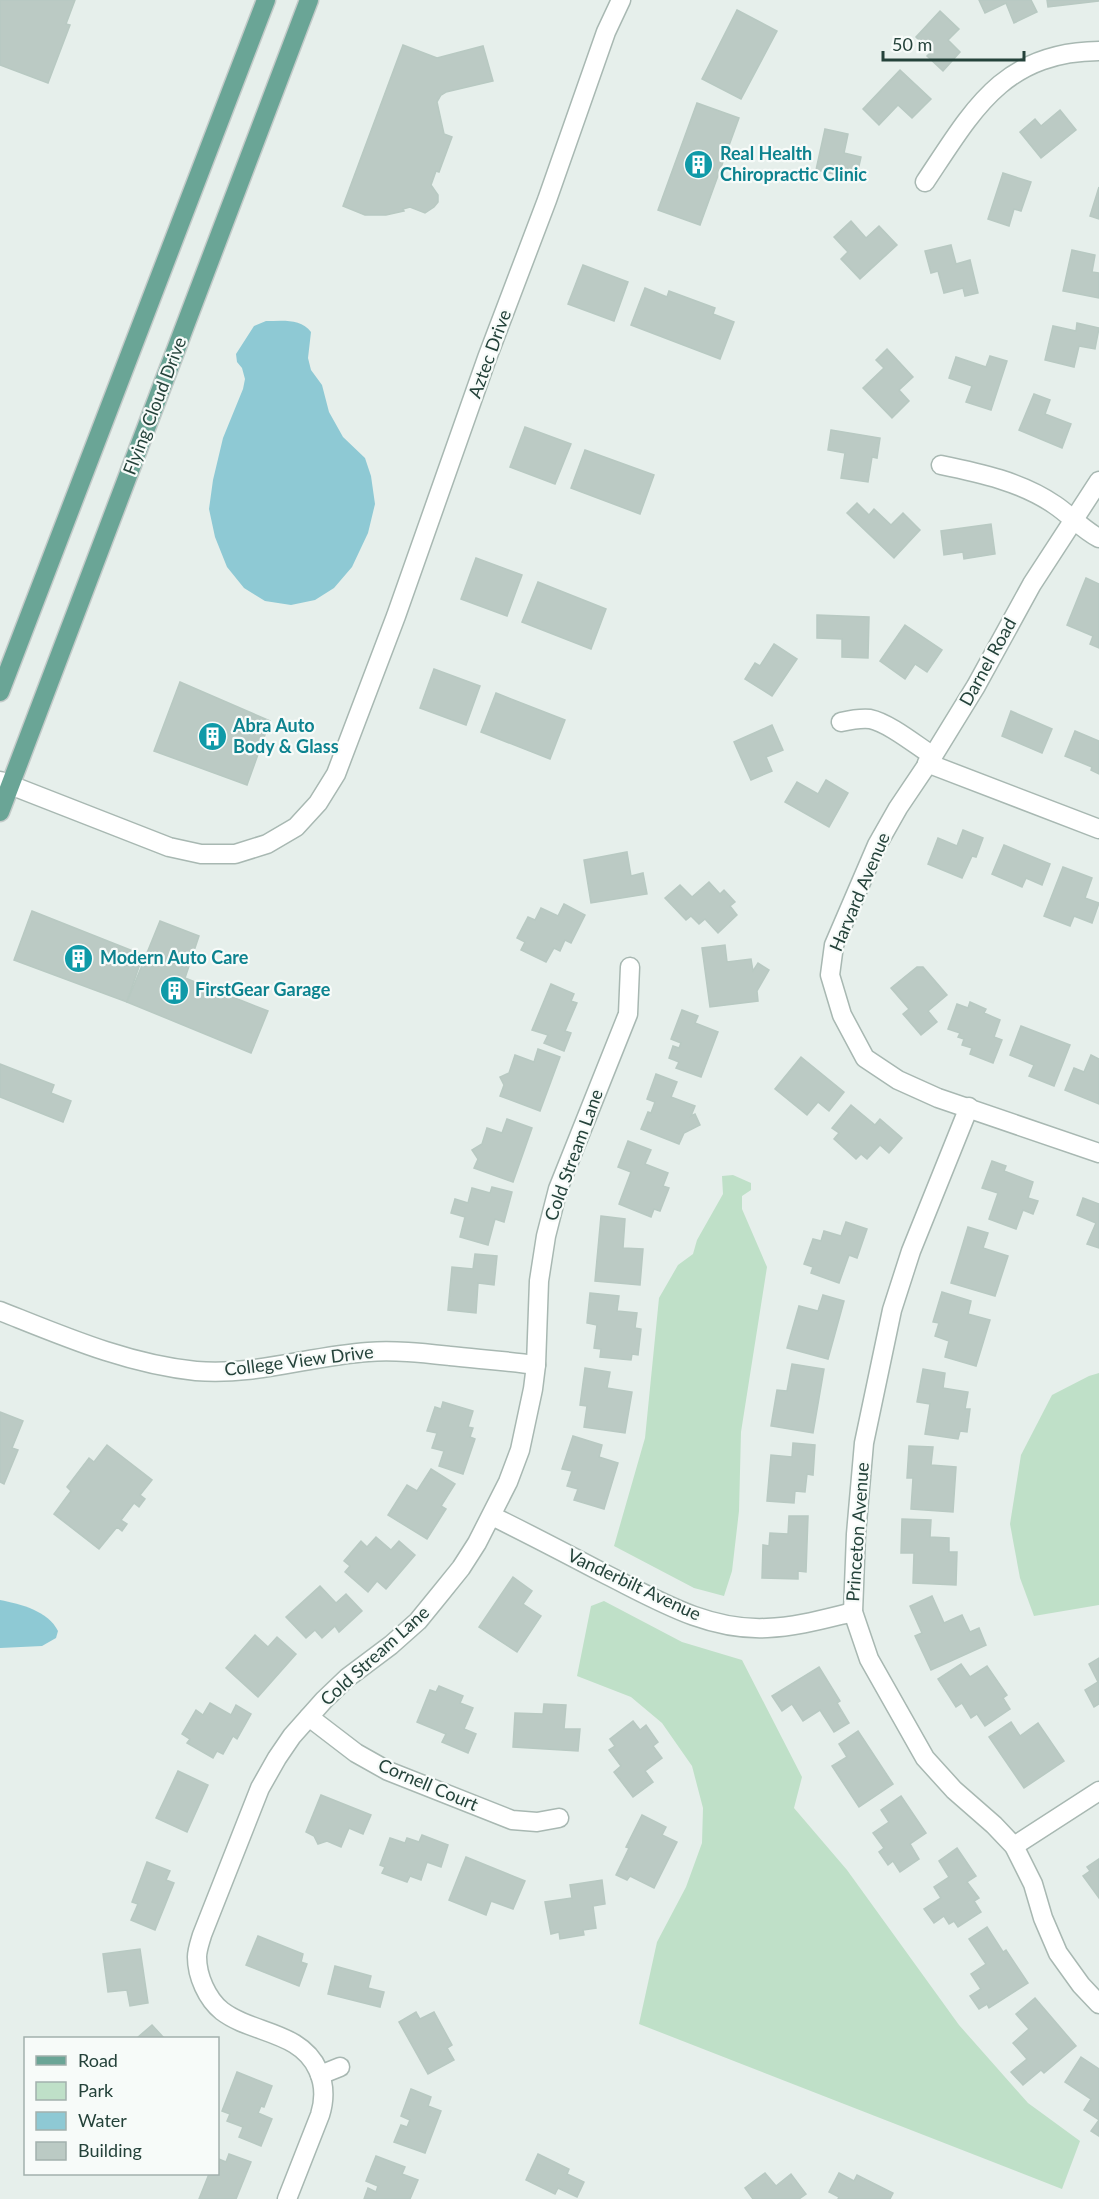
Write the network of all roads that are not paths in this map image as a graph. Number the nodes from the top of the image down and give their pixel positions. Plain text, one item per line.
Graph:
1 (266, 0) edge
2 (309, 0) edge
3 (621, 0) edge
4 (1099, 51) edge
5 (926, 182) dead end
6 (941, 465) dead end
7 (1099, 481) edge
8 (1074, 520) junction
9 (1099, 538) edge
10 (0, 692) edge
11 (841, 722) dead end
12 (930, 760) junction
13 (5, 783) edge
14 (0, 812) edge
15 (1099, 829) edge
16 (630, 967) dead end
17 (969, 1107) junction
18 (1099, 1153) edge
19 (0, 1311) edge
20 (536, 1365) junction
21 (492, 1516) junction
22 (853, 1612) junction
23 (309, 1717) junction
24 (1099, 1791) edge
25 (559, 1818) dead end
26 (1014, 1846) junction
27 (1099, 2004) edge
28 (340, 2067) dead end
29 (320, 2075) junction
30 (287, 2199) edge

1 - 10 main road
2 - 13 main road, Flying Cloud Drive
3 - 13 street, Aztec Drive
4 - 5 street
6 - 8 street
7 - 8 street, Darnel Road
8 - 9 street
8 - 12 street, Darnel Road
11 - 12 street
12 - 15 street
12 - 17 street, Harvard Avenue
13 - 14 main road, Flying Cloud Drive
16 - 20 street, Cold Stream Lane
17 - 18 street, Harvard Avenue
17 - 22 street, Princeton Avenue
19 - 20 street, College View Drive
20 - 21 street, Cold Stream Lane
21 - 22 street, Vanderbilt Avenue
21 - 23 street, Cold Stream Lane
22 - 26 street, Princeton Avenue
23 - 25 street, Cornell Court
23 - 29 street, Cold Stream Lane
24 - 26 street
26 - 27 street, Princeton Avenue
28 - 29 street
29 - 30 street, Cold Stream Lane

